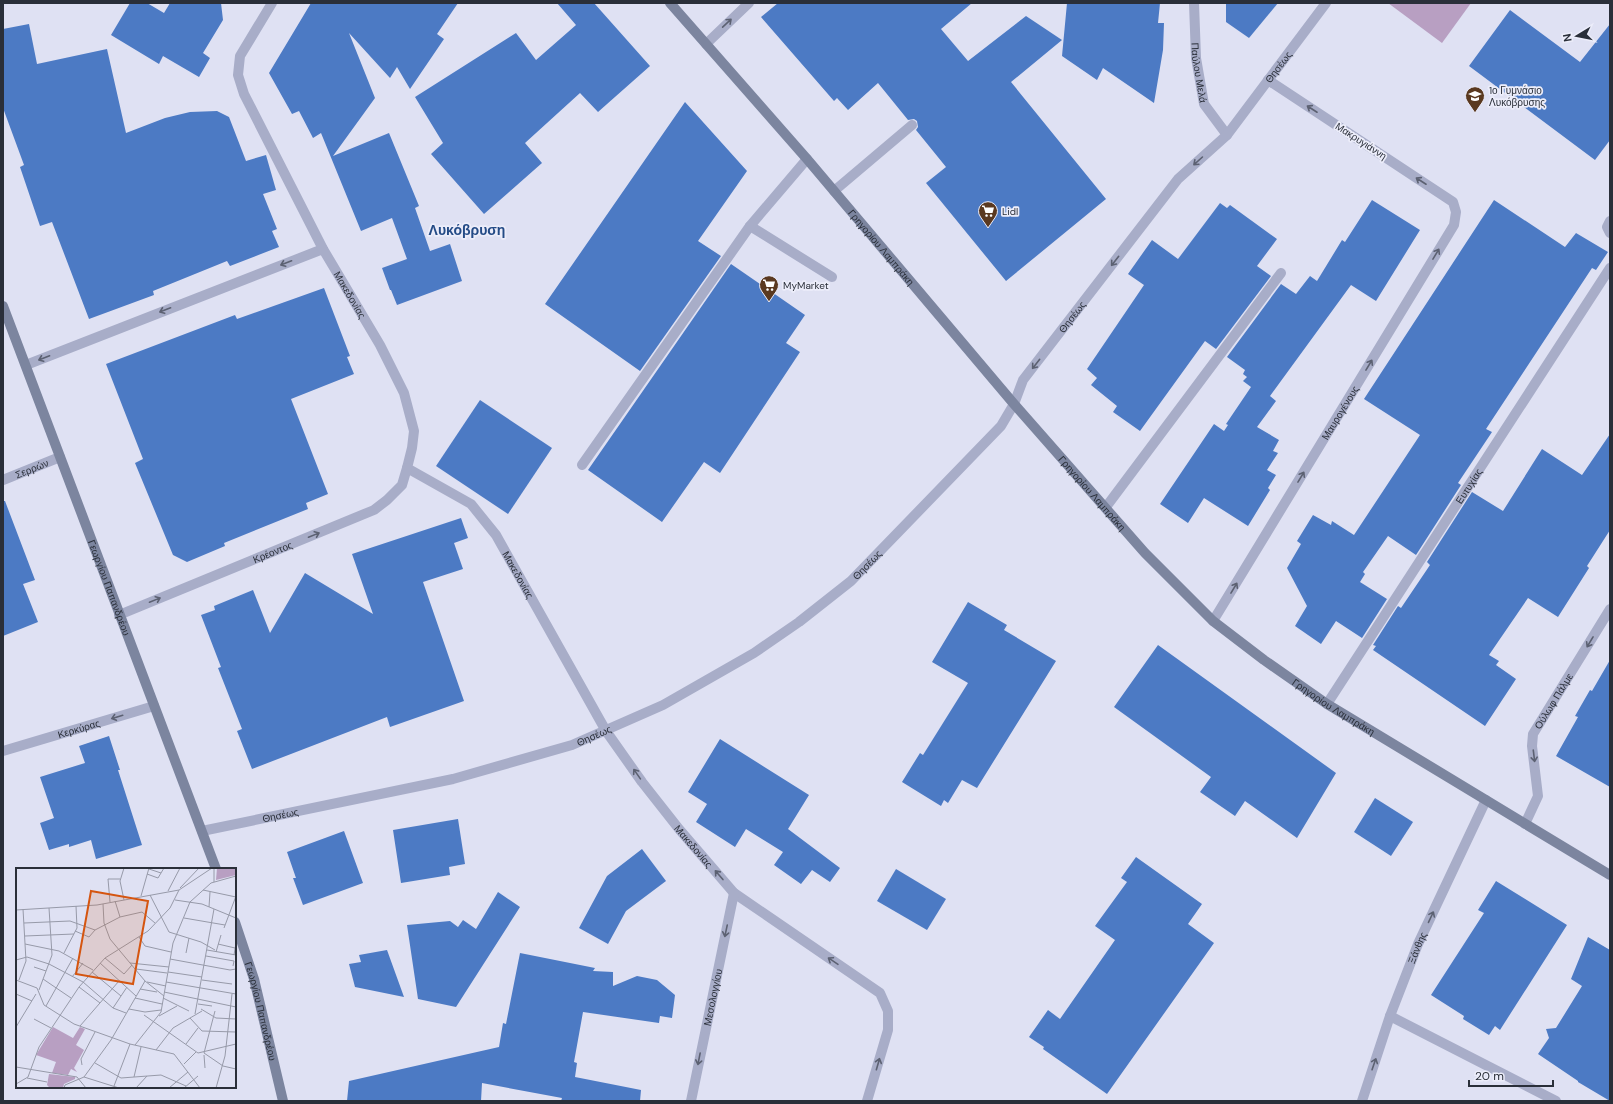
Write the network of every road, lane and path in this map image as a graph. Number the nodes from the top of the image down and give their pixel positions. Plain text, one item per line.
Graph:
1 (272, 3) edge
2 (670, 3) edge
3 (749, 3) edge
4 (1194, 3) edge
5 (1326, 3) edge
6 (706, 44) junction
7 (1268, 80) junction
8 (912, 125) dead end
9 (1227, 135) junction
10 (808, 159) junction
11 (834, 191) junction
12 (1453, 202) joint
13 (1610, 221) edge
14 (750, 226) junction
15 (1610, 233) edge
16 (323, 249) junction
17 (1610, 268) edge
18 (1281, 273) dead end
19 (832, 277) dead end
20 (1606, 283) edge
21 (3, 306) edge
22 (26, 365) junction
23 (1014, 404) junction
24 (60, 457) junction
25 (582, 465) dead end
26 (407, 468) junction
27 (3, 480) edge
28 (1106, 507) junction
29 (1610, 609) edge
30 (119, 615) junction
31 (1214, 621) junction
32 (1327, 704) junction
33 (154, 706) junction
34 (606, 731) junction
35 (3, 751) edge
36 (1486, 800) junction
37 (1525, 824) junction
38 (202, 831) junction
39 (216, 868) edge
40 (1610, 875) edge
41 (734, 893) junction
42 (236, 925) edge
43 (1390, 1016) junction
44 (283, 1101) edge
45 (691, 1101) edge
46 (867, 1101) edge
47 (1362, 1101) edge
48 (1556, 1101) edge

1 - 16 street, Μακεδονίας
2 - 6 main road, Γρηγορίου Λαμπράκη
6 -> 3 street
4 - 9 street, Παύλου Μελά
5 - 7 street, Θησέως
6 - 10 main road, Γρηγορίου Λαμπράκη
7 - 9 street, Θησέως
12 -> 7 street, Μακρυγιάννη
8 - 11 street
9 -> 23 street, Θησέως
10 - 11 main road, Γρηγορίου Λαμπράκη
10 - 14 street
11 - 23 main road, Γρηγορίου Λαμπράκη
31 -> 12 street, Μαυρογένους
13 - 15 street
14 - 19 street
14 - 25 street
16 -> 22 street
16 - 26 street, Μακεδονίας
17 - 20 street, Ευτυχίας
18 - 28 street
20 - 32 street, Ευτυχίας
21 - 22 main road, Γεωργίου Παπανδρέου
22 - 24 main road, Γεωργίου Παπανδρέου
23 - 28 main road, Γρηγορίου Λαμπράκη
23 - 34 street, Θησέως
24 - 27 street, Σερρών
24 - 30 main road, Γεωργίου Παπανδρέου
30 -> 26 street, Κρέοντος
26 - 34 street, Μακεδονίας
28 - 31 main road, Γρηγορίου Λαμπράκη
29 -> 37 street, Ούλωφ Πάλμε
30 - 33 main road, Γεωργίου Παπανδρέου
31 - 32 main road, Γρηγορίου Λαμπράκη
32 - 36 main road, Γρηγορίου Λαμπράκη
33 -> 35 street, Κερκύρας
33 - 38 main road, Γεωργίου Παπανδρέου
34 - 38 street, Θησέως
41 -> 34 street, Μακεδονίας
36 - 37 main road, Γρηγορίου Λαμπράκη
43 -> 36 street, Ξάνθης
37 - 40 main road, Γρηγορίου Λαμπράκη
38 - 39 main road, Γεωργίου Παπανδρέου
41 -> 45 street, Μεσολογγίου
46 -> 41 street, Μακεδονίας
42 - 44 main road, Γεωργίου Παπανδρέου
47 -> 43 street, Ξάνθης
43 - 48 street

